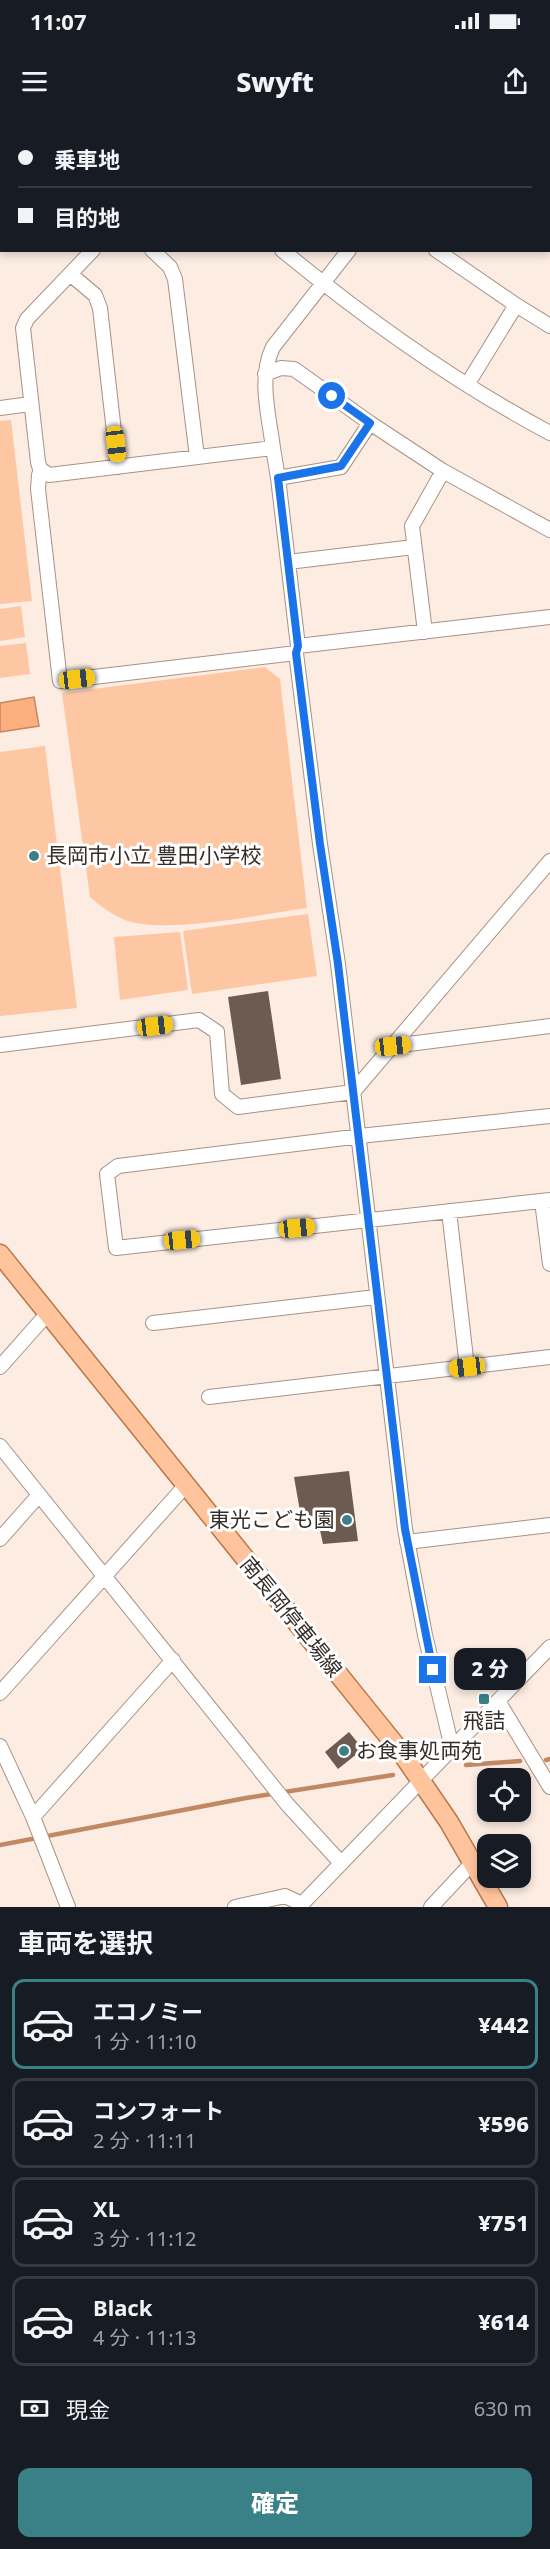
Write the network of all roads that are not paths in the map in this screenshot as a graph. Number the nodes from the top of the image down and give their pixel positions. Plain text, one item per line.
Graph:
1 (91, 252) edge
2 (154, 252) edge
3 (284, 252) edge
4 (347, 252) edge
5 (439, 252) edge
6 (70, 274) junction
7 (323, 284) junction
8 (516, 305) junction
9 (550, 326) edge
10 (265, 374) junction
11 (467, 385) junction
12 (30, 404) junction
13 (0, 408) edge
14 (370, 423) junction
15 (550, 433) edge
16 (273, 448) junction
17 (197, 457) junction
18 (118, 467) junction
19 (42, 471) junction
20 (443, 471) junction
21 (278, 478) junction
22 (548, 524) edge
23 (414, 547) junction
24 (288, 562) junction
25 (550, 617) edge
26 (425, 632) junction
27 (297, 650) junction
28 (550, 861) edge
29 (550, 1026) edge
30 (0, 1045) edge
31 (393, 1046) junction
32 (353, 1092) junction
33 (550, 1116) edge
34 (358, 1138) junction
35 (546, 1201) edge
36 (449, 1211) junction
37 (367, 1220) junction
38 (0, 1254) edge
39 (550, 1264) edge
40 (376, 1297) junction
41 (48, 1313) junction
42 (153, 1323) dead end
43 (550, 1358) edge
44 (0, 1366) edge
45 (467, 1367) junction
46 (387, 1377) junction
47 (209, 1397) dead end
48 (0, 1446) edge
49 (186, 1485) junction
50 (39, 1495) junction
51 (550, 1525) edge
52 (0, 1539) edge
53 (408, 1542) junction
54 (104, 1576) junction
55 (550, 1647) edge
56 (173, 1660) junction
57 (0, 1693) edge
58 (498, 1701) junction
59 (0, 1746) edge
60 (452, 1748) junction
61 (421, 1780) junction
62 (550, 1787) edge
63 (35, 1822) junction
64 (474, 1861) junction
65 (341, 1863) junction
66 (301, 1905) edge
67 (68, 1907) edge
68 (235, 1907) edge
69 (430, 1907) edge
70 (498, 1907) edge

1 - 6 street
2 - 17 street
3 - 7 street
4 - 7 street
5 - 8 street
6 - 12 street
6 - 18 street
7 - 10 street
7 - 11 street
8 - 9 street
8 - 11 street
10 - 14 street
10 - 16 street
11 - 15 street
12 - 13 street
12 - 19 street
14 - 20 street
14 - 21 street
16 - 17 street
16 - 21 street
17 - 18 street
18 - 19 street
19 - 27 street
20 - 22 street
20 - 23 street
21 - 24 street
23 - 24 street
23 - 26 street
24 - 27 street
25 - 26 street
26 - 27 street
27 - 32 street
28 - 31 street
29 - 31 street
30 - 32 street
31 - 32 street
32 - 34 street
33 - 34 street
34 - 37 street
34 - 37 street
35 - 36 street
35 - 39 street
36 - 37 street
36 - 45 street
37 - 40 street
38 - 41 main road, 南長岡停車場線
40 - 42 street
40 - 46 street
41 - 44 street
41 - 49 main road, 南長岡停車場線
43 - 45 street
45 - 46 street
46 - 47 street
46 - 53 street
48 - 50 street
49 - 54 street
49 - 61 main road, 南長岡停車場線
50 - 52 street
50 - 54 street
51 - 53 street
53 - 60 street
54 - 56 street
54 - 57 street
55 - 58 street
56 - 63 street
56 - 65 street
58 - 60 street
58 - 62 street
59 - 63 street
60 - 61 street
61 - 64 main road, 南長岡停車場線
61 - 65 street
63 - 67 street
64 - 69 street
64 - 70 main road, 南長岡停車場線
65 - 66 street
66 - 68 street

